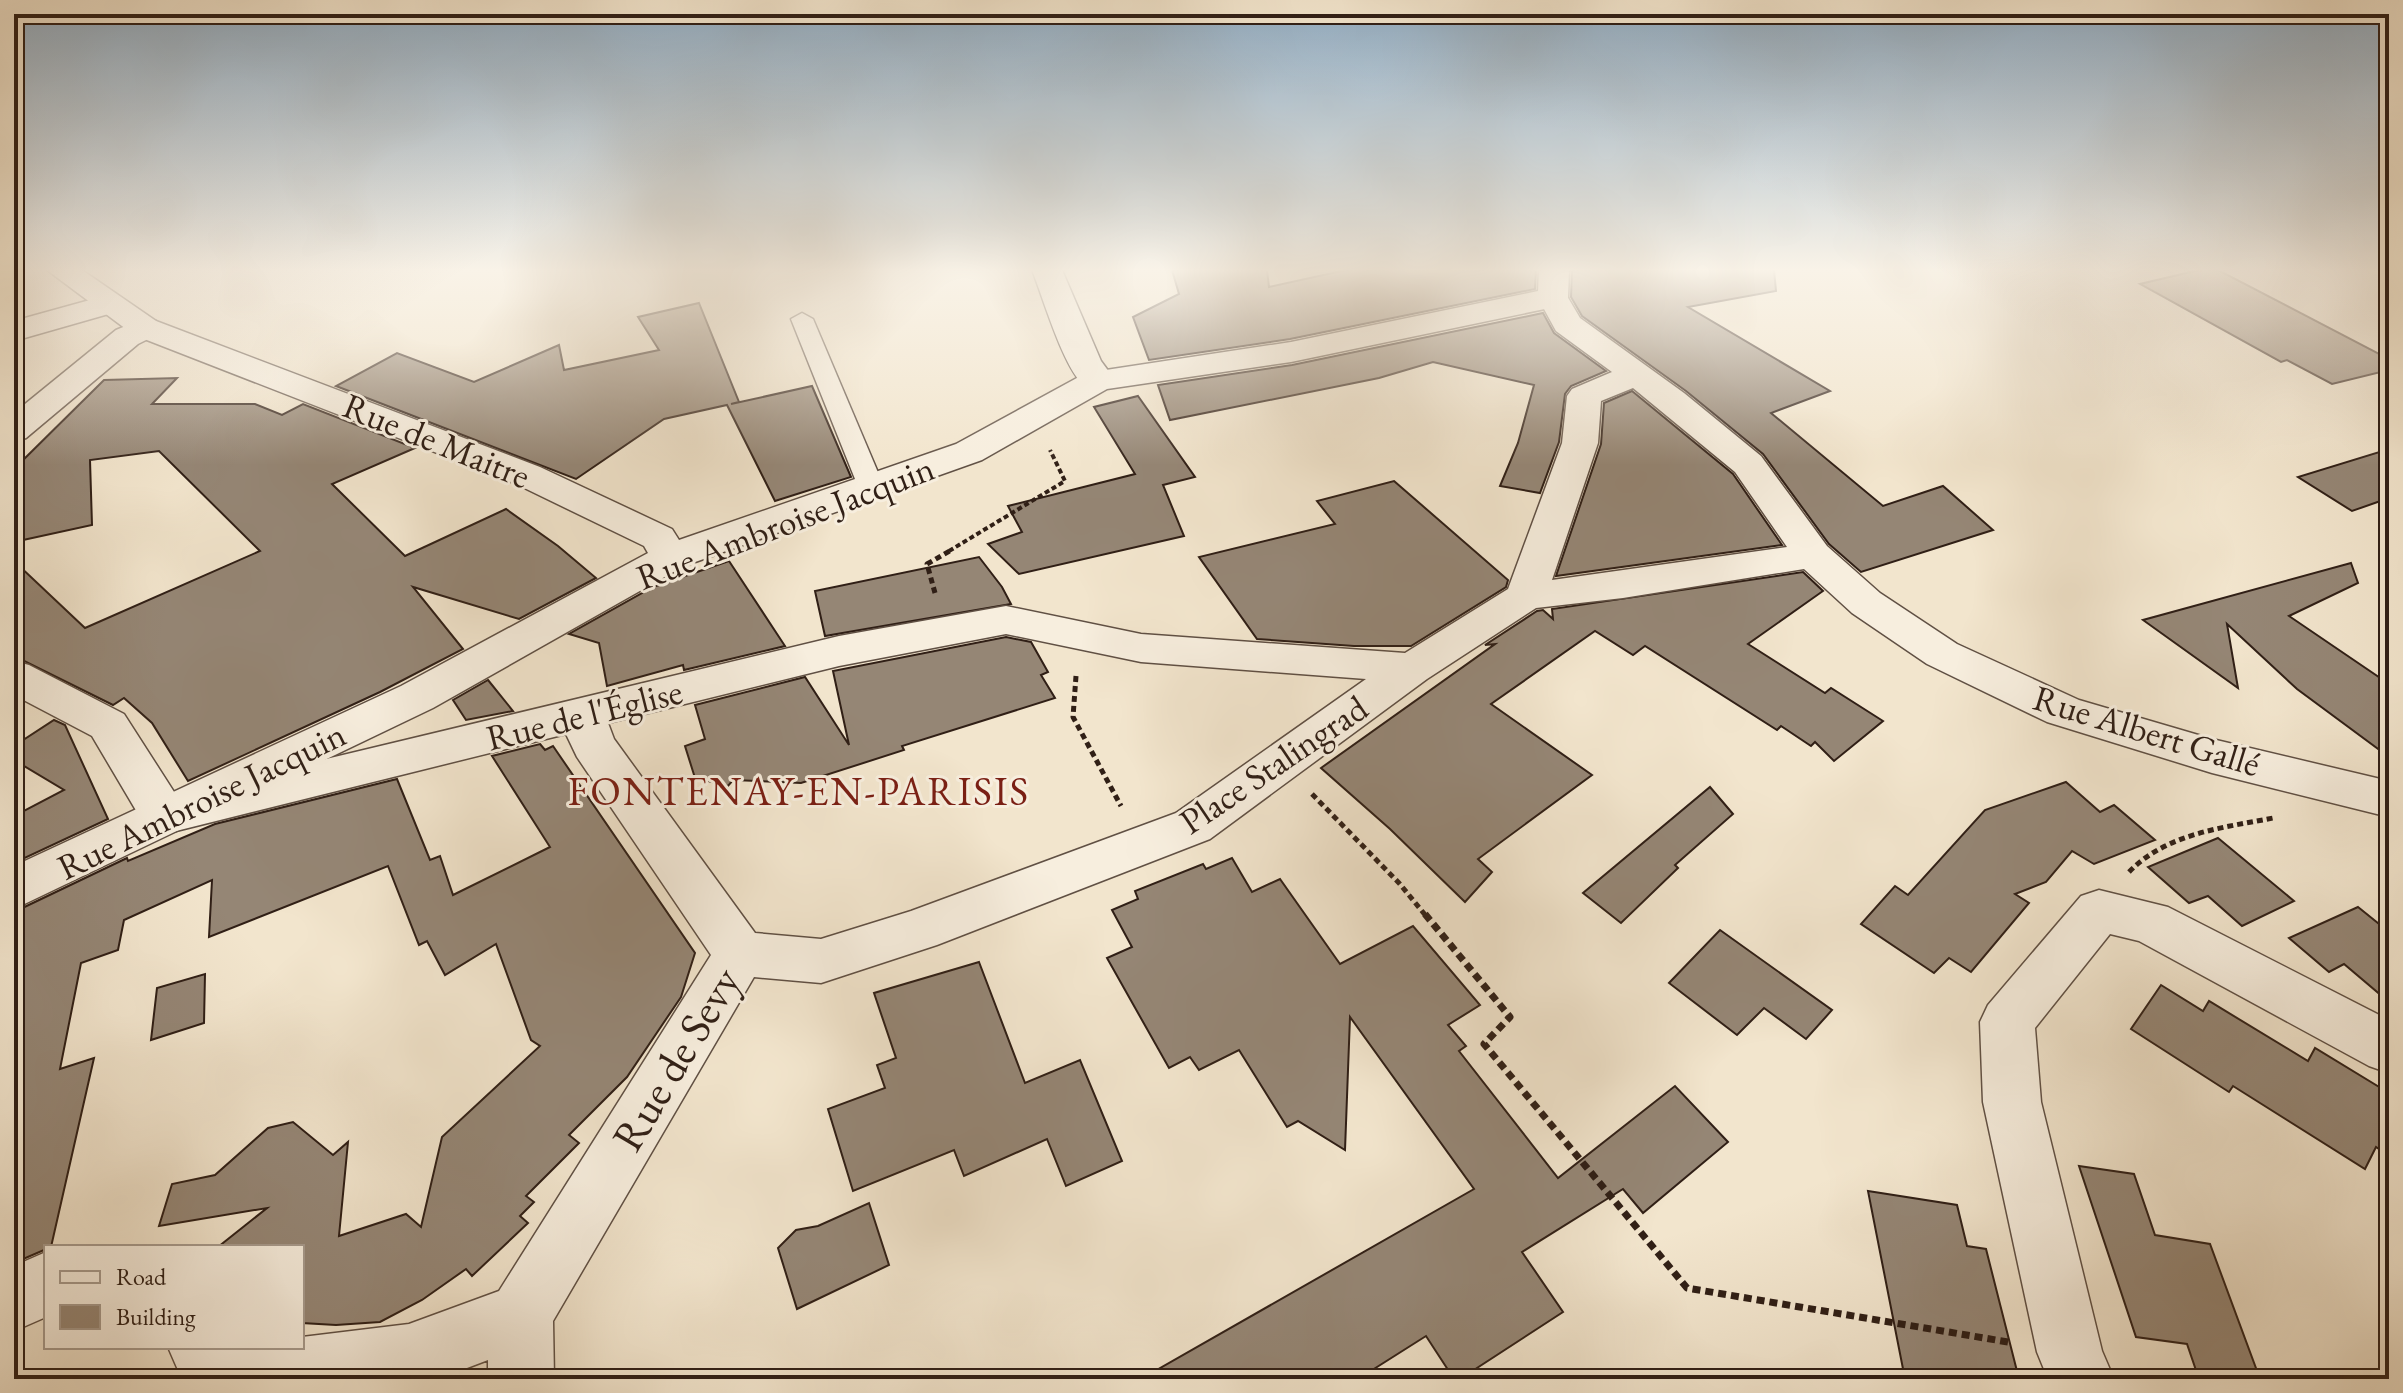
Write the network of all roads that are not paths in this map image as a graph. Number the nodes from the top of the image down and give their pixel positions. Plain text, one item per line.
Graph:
1 (131, 335) edge
2 (162, 335) edge
3 (809, 335) edge
4 (1074, 335) edge
5 (1370, 335) edge
6 (1582, 335) edge
7 (1637, 374) junction
8 (1098, 380) junction
9 (14, 431) edge
10 (872, 489) junction
11 (1813, 555) junction
12 (670, 557) junction
13 (1526, 596) junction
14 (1006, 620) joint
15 (1412, 668) junction
16 (14, 676) edge
17 (582, 715) junction
18 (2389, 799) edge
19 (164, 816) junction
20 (14, 889) edge
21 (740, 954) junction
22 (2389, 1048) edge
23 (44, 1285) edge
24 (14, 1299) edge
25 (521, 1315) junction
26 (204, 1349) edge
27 (2076, 1366) edge
28 (521, 1379) edge

1 - 9 street
2 - 12 street, Rue de Maitre
3 - 10 lane
4 - 8 street
5 - 8 street, Rue Ambroise Jacquin
6 - 7 street, Rue Albert Gallé
7 - 11 street, Rue Albert Gallé
7 - 13 street
8 - 10 street, Rue Ambroise Jacquin
10 - 12 street, Rue Ambroise Jacquin
11 - 13 street
11 - 18 street, Rue Albert Gallé
12 - 19 street, Rue Ambroise Jacquin
13 - 15 street
14 - 15 street, Place Stalingrad
14 - 17 street, Rue de l'Église
15 - 21 street, Place Stalingrad
16 - 19 street
17 - 19 street, Rue de l'Église
17 - 21 street, Rue de Sevy
19 - 20 street, Rue Ambroise Jacquin
21 - 25 street, Rue de Sevy
22 - 27 street
23 - 24 street
25 - 26 street
25 - 28 street

